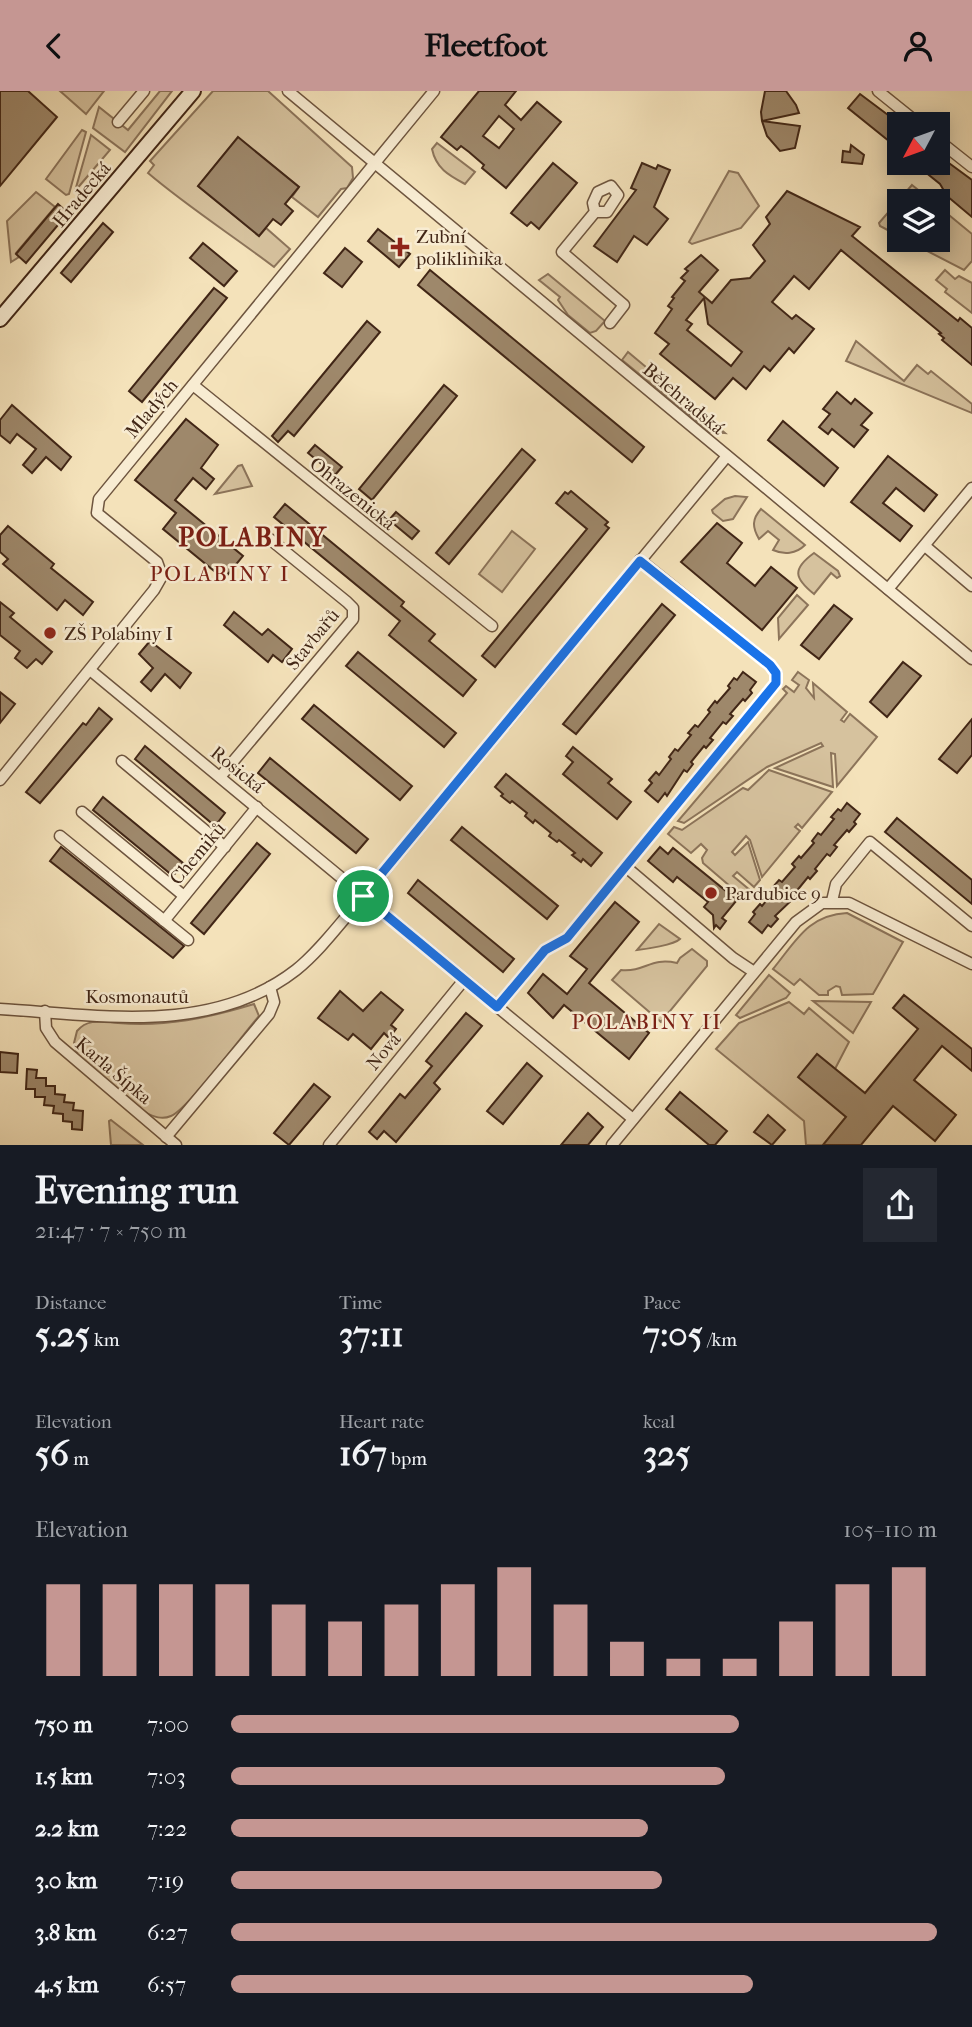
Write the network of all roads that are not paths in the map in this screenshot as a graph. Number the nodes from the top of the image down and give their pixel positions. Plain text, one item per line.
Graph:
1 (145, 91) edge
2 (191, 91) edge
3 (288, 91) edge
4 (434, 91) edge
5 (878, 91) edge
6 (904, 112) edge
7 (118, 122) dead end
8 (950, 150) edge
9 (373, 165) junction
10 (972, 167) edge
11 (595, 212) dead end
12 (30, 285) junction
13 (0, 313) edge
14 (0, 319) edge
15 (610, 323) dead end
16 (193, 386) junction
17 (727, 456) junction
18 (972, 488) edge
19 (266, 536) dead end
20 (925, 546) junction
21 (640, 561) junction
22 (972, 586) edge
23 (888, 589) junction
24 (492, 626) dead end
25 (972, 659) edge
26 (90, 670) junction
27 (122, 761) dead end
28 (220, 777) junction
29 (0, 780) edge
30 (257, 807) junction
31 (82, 812) dead end
32 (60, 836) dead end
33 (225, 847) junction
34 (626, 867) junction
35 (184, 896) junction
36 (363, 896) junction
37 (832, 901) junction
38 (163, 921) junction
39 (972, 926) edge
40 (188, 940) dead end
41 (972, 964) edge
42 (754, 972) junction
43 (464, 980) junction
44 (270, 987) junction
45 (497, 1007) junction
46 (0, 1009) edge
47 (45, 1011) junction
48 (633, 1119) junction
49 (166, 1137) junction
50 (176, 1145) edge
51 (329, 1145) edge
52 (612, 1145) edge

1 - 7 street
2 - 12 main road, Hradecká
3 - 9 street, Bělehradská
4 - 9 street
5 - 6 street
8 - 10 street
9 - 16 street, Mladých
9 - 17 street, Bělehradská
11 - 15 street
12 - 13 main road, Hradecká
12 - 14 main road, Hradecká
16 - 24 street, Ohrazenická
16 - 26 street, Mladých
17 - 21 street, Kosmonautů
17 - 23 street, Bělehradská
18 - 20 street
19 - 28 street, Stavbařů
20 - 22 street
20 - 23 street
21 - 34 street
21 - 36 street, Kosmonautů
23 - 25 street, Bělehradská
26 - 28 street, Rosická
26 - 29 street
27 - 33 street
28 - 30 street, Rosická
30 - 33 street, Chemiků
30 - 36 street, Rosická
31 - 35 street
32 - 38 street
33 - 35 street, Chemiků
34 - 42 street
34 - 45 street
35 - 38 street, Chemiků
36 - 43 street, Rosická
36 - 44 street, Kosmonautů
37 - 39 street
37 - 41 street
37 - 42 street
38 - 40 street
42 - 48 street
43 - 45 street, Rosická
43 - 51 street, Nová
44 - 47 street, Kosmonautů
44 - 49 street
45 - 48 street, Rosická
46 - 47 street, Kosmonautů
47 - 49 street, Karla Šípka
48 - 52 street
49 - 50 street, Karla Šípka

